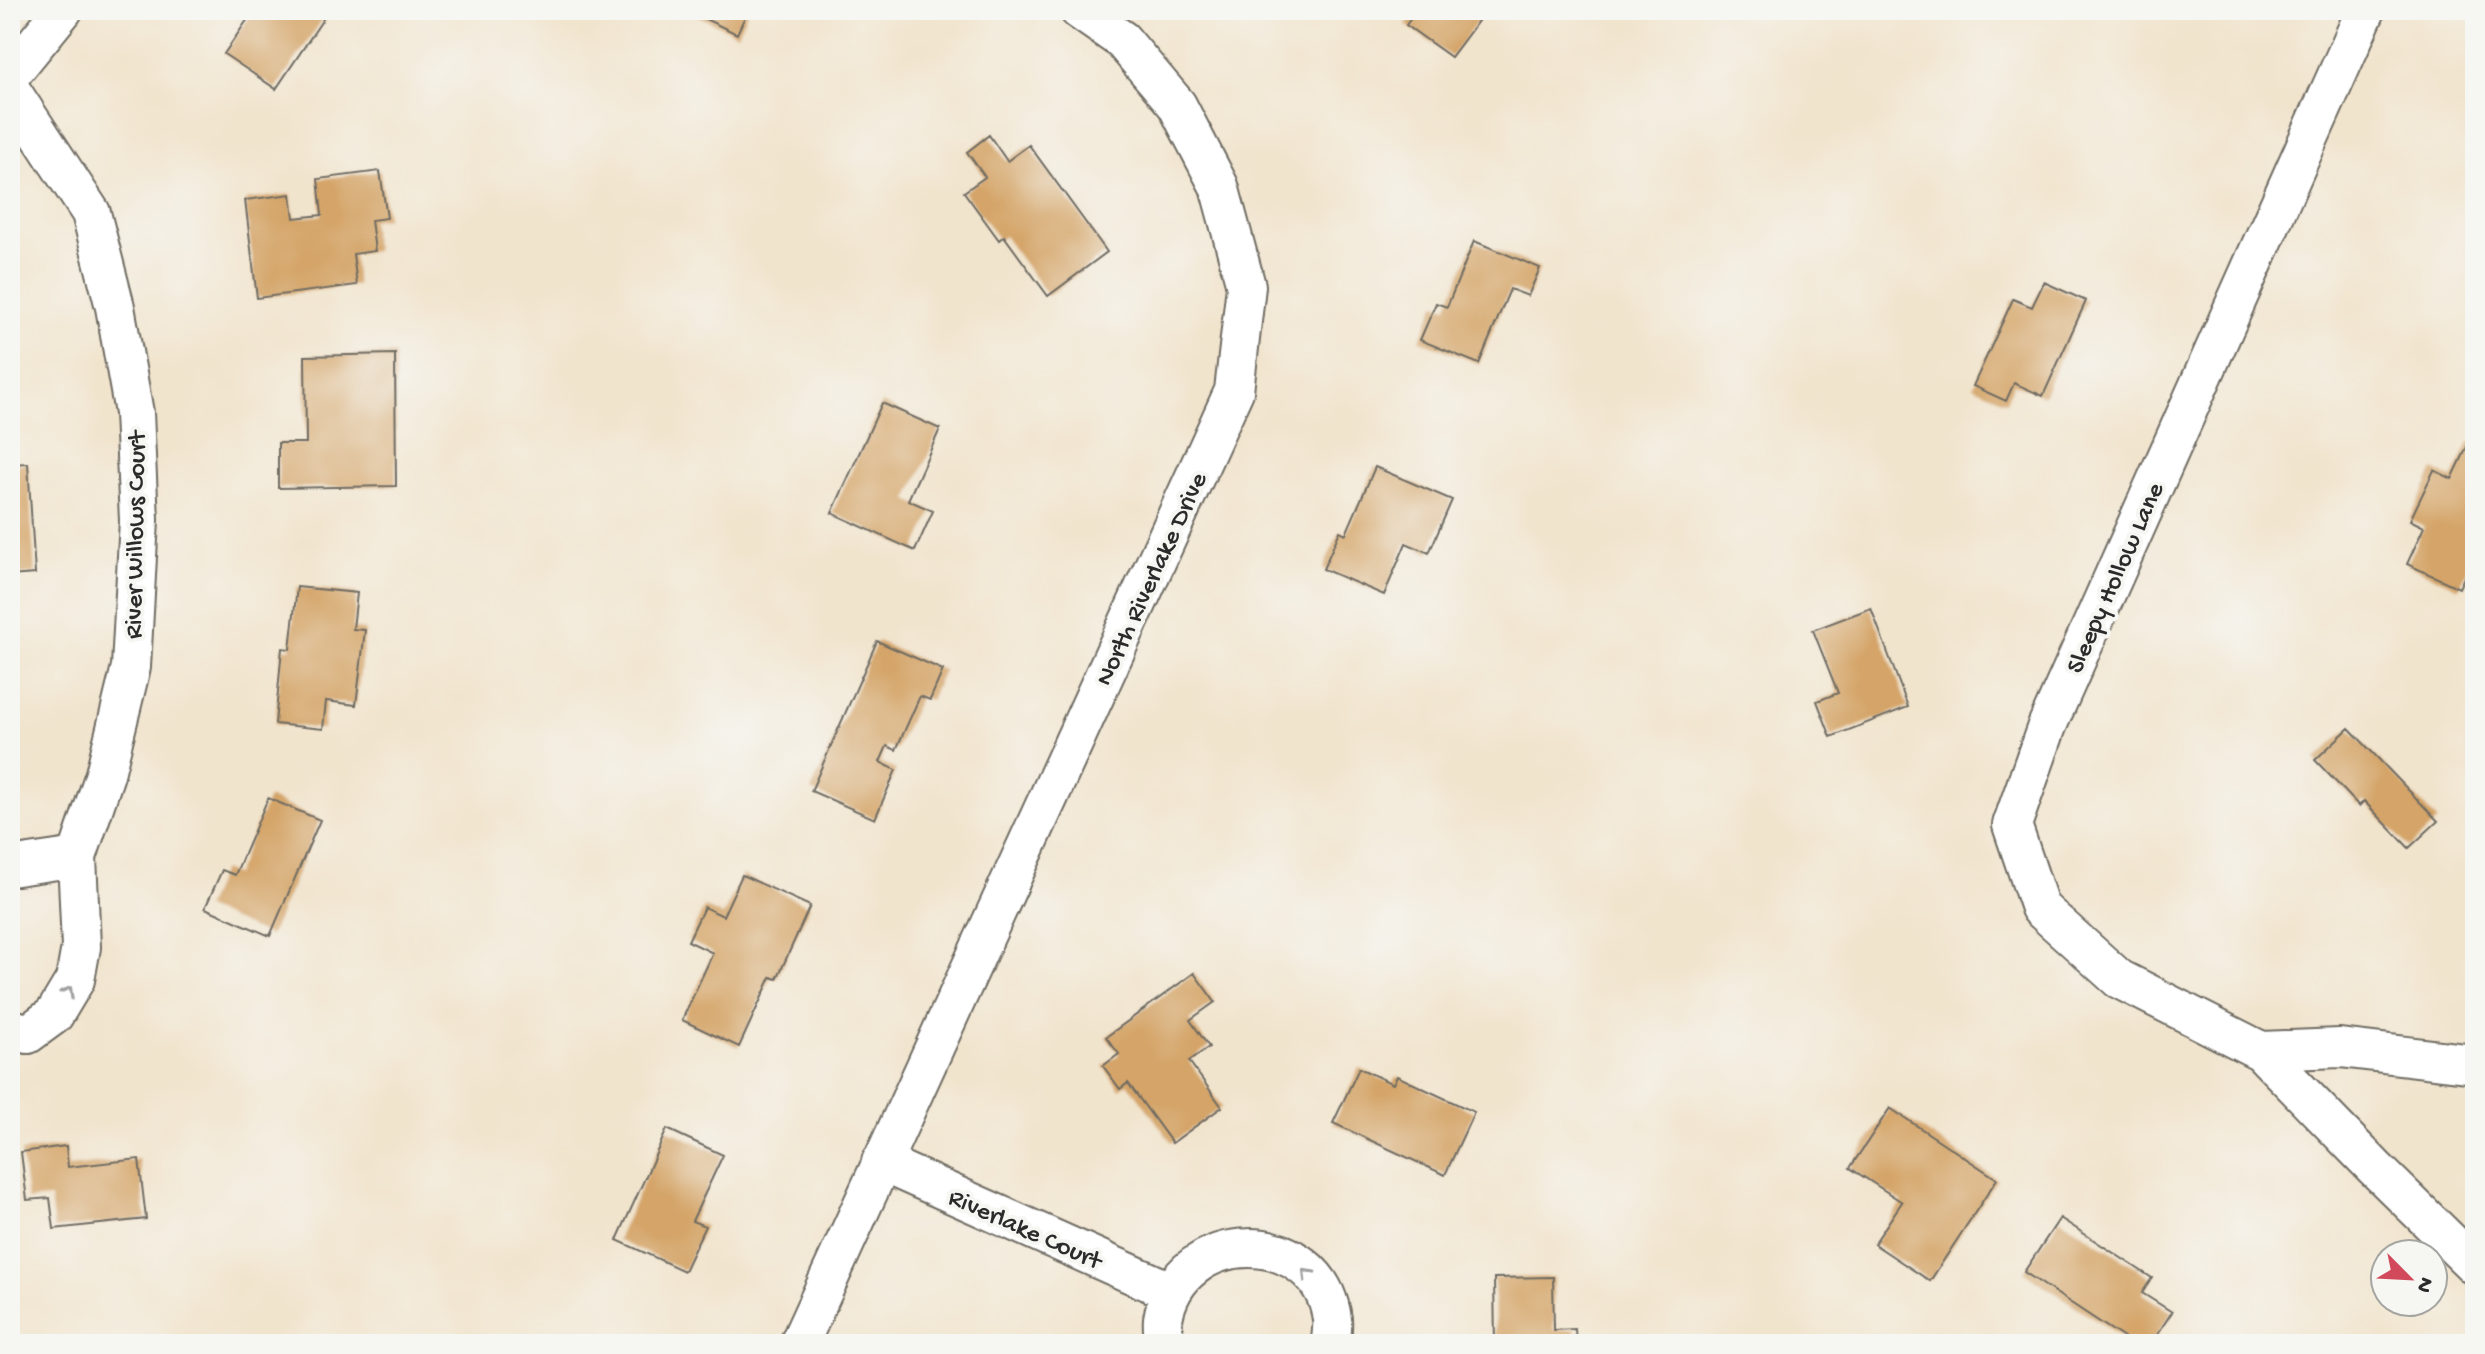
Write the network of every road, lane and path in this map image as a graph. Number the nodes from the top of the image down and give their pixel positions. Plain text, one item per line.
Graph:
1 (63, 10) edge
2 (1079, 10) edge
3 (2366, 10) edge
4 (10, 75) edge
5 (10, 89) edge
6 (77, 857) junction
7 (10, 867) edge
8 (10, 1028) edge
9 (2261, 1051) junction
10 (2475, 1064) edge
11 (881, 1162) junction
12 (2475, 1266) edge
13 (1172, 1292) junction
14 (799, 1344) edge
15 (1164, 1344) edge
16 (1331, 1344) edge

1 - 4 street
2 - 11 street, North Riverlake Drive
3 - 9 street, Sleepy Hollow Lane
5 - 6 street, River Willows Court
6 - 7 street
8 -> 6 street, River Willows Court
9 - 10 street
9 - 12 street
11 - 13 street, Riverlake Court
11 - 14 street, North Riverlake Drive
13 - 15 street
16 -> 13 street

